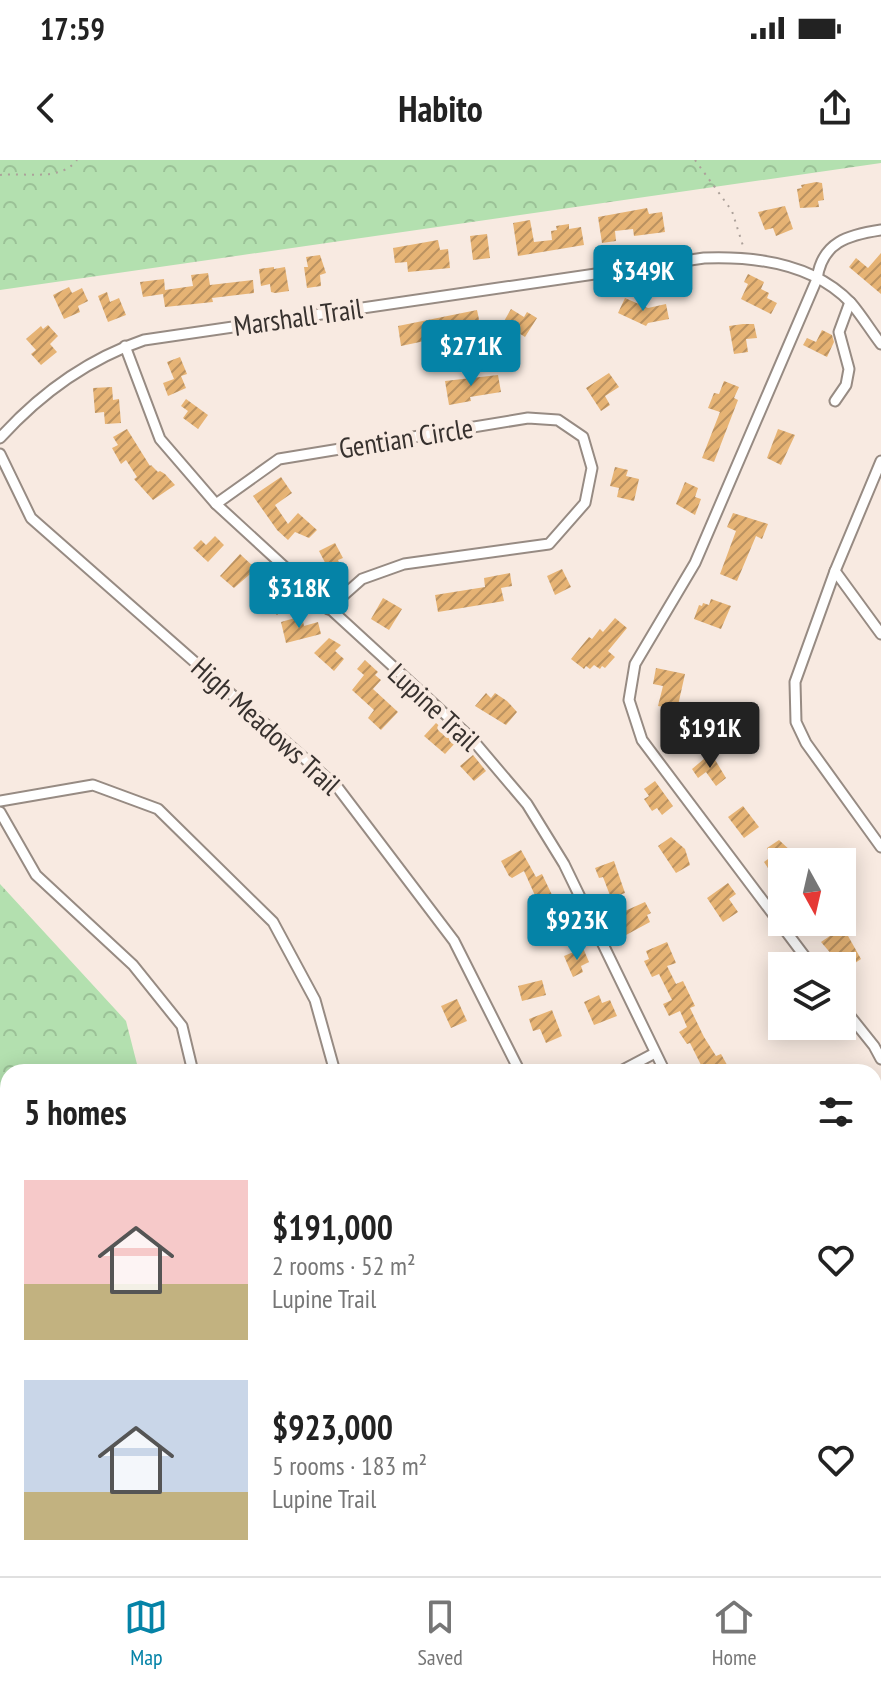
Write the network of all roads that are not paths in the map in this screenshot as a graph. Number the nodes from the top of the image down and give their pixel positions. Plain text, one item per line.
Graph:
1 (881, 230) edge
2 (817, 279) junction
3 (850, 302) junction
4 (881, 344) edge
5 (125, 346) junction
6 (835, 401) dead end
7 (0, 438) edge
8 (0, 454) edge
9 (881, 461) edge
10 (216, 504) junction
11 (835, 571) junction
12 (328, 609) junction
13 (881, 634) edge
14 (0, 801) edge
15 (0, 812) edge
16 (881, 847) edge
17 (801, 952) edge
18 (856, 1024) edge
19 (655, 1053) junction
20 (881, 1059) edge
21 (191, 1064) edge
22 (333, 1064) edge
23 (516, 1064) edge
24 (634, 1064) edge
25 (661, 1064) edge

1 - 2 street
2 - 3 street, Marshall Trail
2 - 5 street, Marshall Trail
2 - 17 street
3 - 4 street, Marshall Trail
3 - 6 street
5 - 7 street, Marshall Trail
5 - 10 street, Lupine Trail
8 - 23 street, High Meadows Trail
9 - 11 street
10 - 12 street, Lupine Trail
10 - 12 street, Gentian Circle
11 - 13 street
11 - 16 street
12 - 19 street, Lupine Trail
14 - 22 street
15 - 21 street
18 - 20 street
19 - 24 street
19 - 25 street, Lupine Trail

